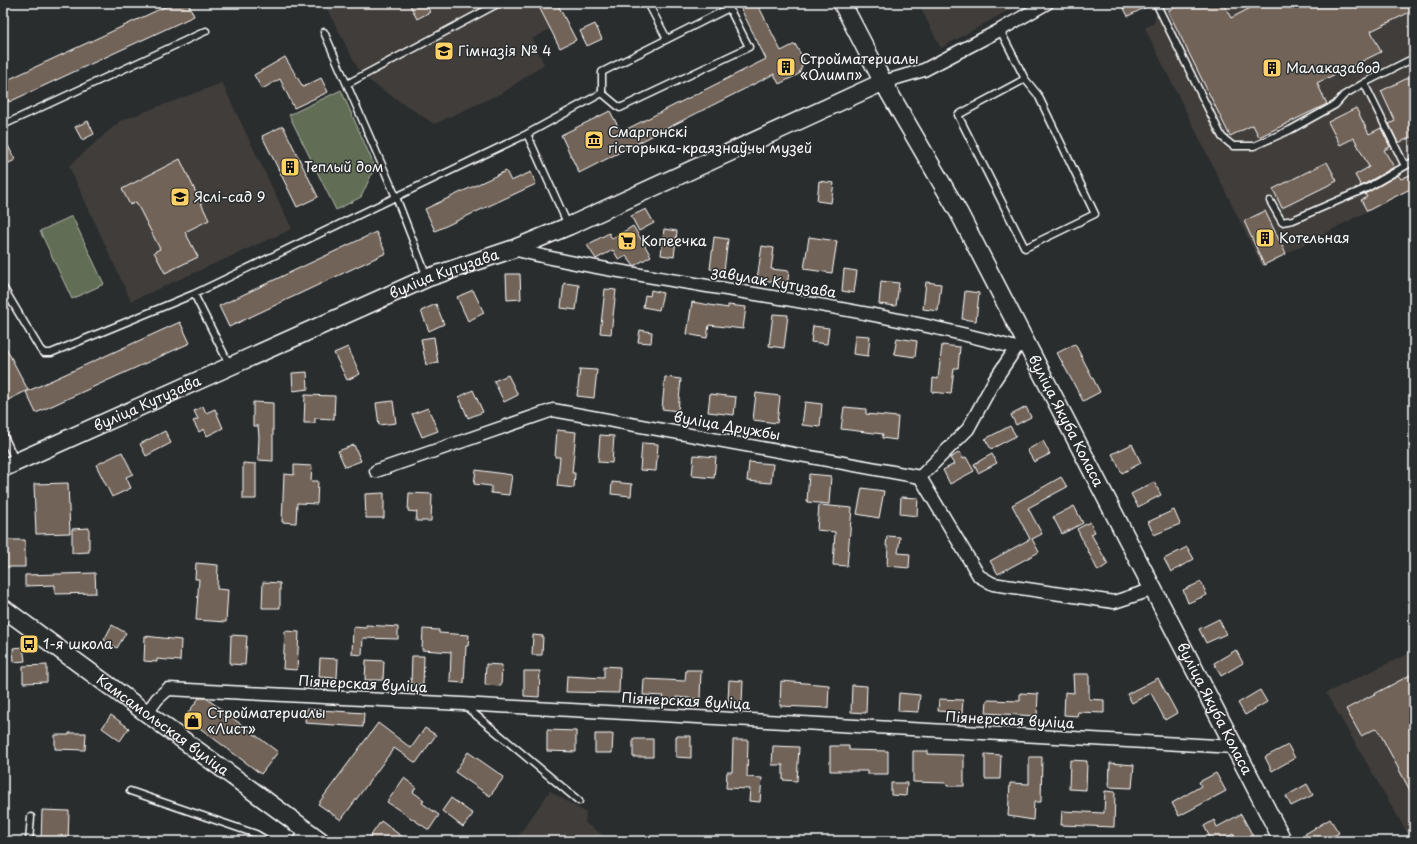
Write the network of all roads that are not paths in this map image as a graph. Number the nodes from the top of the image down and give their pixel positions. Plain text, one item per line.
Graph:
1 (499, 3) edge
2 (648, 3) edge
3 (842, 3) edge
4 (1047, 3) edge
5 (1156, 3) edge
6 (728, 6) edge
7 (1000, 30) junction
8 (206, 32) dead end
9 (324, 32) dead end
10 (667, 40) junction
11 (1414, 58) edge
12 (1025, 79) junction
13 (883, 82) junction
14 (1364, 83) junction
15 (347, 84) junction
16 (602, 92) junction
17 (3, 124) edge
18 (526, 134) junction
19 (1414, 161) edge
20 (1405, 166) junction
21 (396, 197) junction
22 (1270, 201) dead end
23 (569, 226) junction
24 (514, 249) junction
25 (427, 278) junction
26 (3, 287) edge
27 (194, 294) junction
28 (1021, 346) junction
29 (231, 366) junction
30 (3, 434) edge
31 (7, 467) edge
32 (376, 471) dead end
33 (920, 477) junction
34 (1154, 589) junction
35 (4, 608) edge
36 (462, 704) junction
37 (147, 713) junction
38 (1234, 747) junction
39 (130, 791) dead end
40 (579, 801) dead end
41 (31, 817) dead end
42 (300, 835) edge
43 (30, 841) edge
44 (268, 841) edge
45 (321, 841) edge
46 (1283, 841) edge

1 - 15 lane
2 - 10 lane
3 - 13 main road, вуліца Якуба Коласа
4 - 7 street
5 - 14 lane
6 - 10 lane
6 - 16 lane
7 - 12 lane
7 - 13 street
8 - 17 lane
9 - 15 lane
10 - 16 lane
11 - 14 lane
12 - 12 lane
13 - 23 main road, вуліца Кутузава
13 - 28 main road, вуліца Якуба Коласа
14 - 20 lane
15 - 21 lane
16 - 18 lane
18 - 21 lane
18 - 23 lane
19 - 20 lane
20 - 22 lane
21 - 25 lane
21 - 27 lane
23 - 24 main road, вуліца Кутузава
24 - 25 main road, вуліца Кутузава
24 - 28 street, завулак Кутузава
25 - 29 main road, вуліца Кутузава
26 - 27 lane
27 - 29 lane
28 - 33 street
28 - 34 main road, вуліца Якуба Коласа
29 - 31 main road, вуліца Кутузава
30 - 31 lane
32 - 33 street, вуліца Дружбы
33 - 34 street
34 - 38 main road, вуліца Якуба Коласа
35 - 37 main road, Камсамольская вуліца
36 - 37 street, Піянерская вуліца
36 - 38 street, Піянерская вуліца
36 - 40 lane
37 - 42 main road, Камсамольская вуліца
38 - 46 main road, вуліца Якуба Коласа
39 - 44 lane
41 - 43 lane
42 - 45 main road, Камсамольская вуліца

